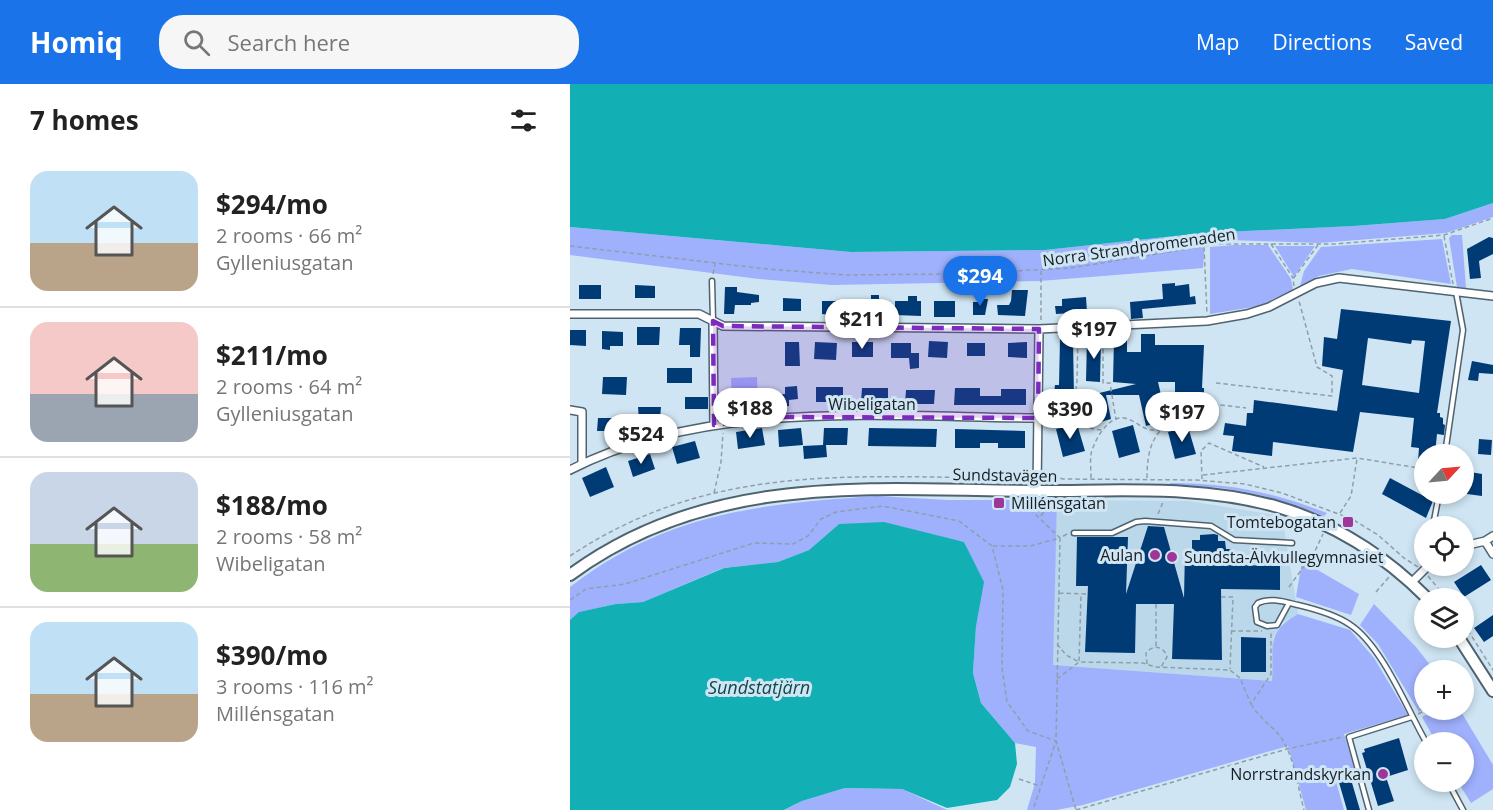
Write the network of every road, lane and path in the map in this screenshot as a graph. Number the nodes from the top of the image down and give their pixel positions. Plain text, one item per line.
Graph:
1 (1493, 218) edge
2 (1444, 235) junction
3 (1270, 243) junction
4 (1319, 244) junction
5 (570, 246) edge
6 (1204, 246) junction
7 (715, 263) junction
8 (1041, 271) junction
9 (1293, 279) junction
10 (712, 281) joint
11 (1456, 290) junction
12 (1297, 292) junction
13 (1493, 296) edge
14 (570, 314) edge
15 (713, 321) junction
16 (1207, 321) junction
17 (1104, 327) junction
18 (1078, 328) junction
19 (1039, 329) junction
20 (1215, 383) dead end
21 (1213, 404) dead end
22 (1246, 408) dead end
23 (570, 410) edge
24 (1073, 413) junction
25 (1116, 420) junction
26 (1038, 421) junction
27 (723, 423) junction
28 (714, 424) junction
29 (1210, 426) dead end
30 (1102, 430) junction
31 (1160, 430) junction
32 (1446, 444) edge
33 (1357, 458) junction
34 (582, 464) junction
35 (1264, 467) junction
36 (1414, 467) edge
37 (570, 470) edge
38 (1203, 475) junction
39 (1091, 479) dead end
40 (1147, 479) dead end
41 (1165, 480) dead end
42 (1202, 480) dead end
43 (1031, 491) junction
44 (1164, 492) junction
45 (714, 493) dead end
46 (1339, 514) dead end
47 (1154, 523) junction
48 (1074, 533) joint
49 (1322, 536) dead end
50 (1493, 536) edge
51 (1060, 538) junction
52 (1485, 541) junction
53 (1292, 543) dead end
54 (1474, 544) edge
55 (992, 546) junction
56 (1493, 554) edge
57 (1392, 574) dead end
58 (570, 575) edge
59 (1418, 576) edge
60 (1430, 578) dead end
61 (1412, 582) junction
62 (1289, 587) dead end
63 (1418, 588) edge
64 (1438, 588) edge
65 (1376, 592) dead end
66 (1058, 593) junction
67 (1081, 594) junction
68 (1088, 594) dead end
69 (1221, 597) dead end
70 (570, 600) edge
71 (1289, 603) junction
72 (1156, 604) dead end
73 (1271, 629) junction
74 (1231, 631) junction
75 (1474, 640) edge
76 (1056, 643) junction
77 (1156, 647) junction
78 (1465, 648) edge
79 (1079, 662) junction
80 (1148, 665) junction
81 (1160, 668) junction
82 (1230, 670) junction
83 (1493, 670) edge
84 (1057, 680) junction
85 (1493, 691) edge
86 (1251, 705) junction
87 (1412, 717) junction
88 (1420, 732) edge
89 (1349, 737) junction
90 (1056, 741) junction
91 (1287, 749) junction
92 (1018, 780) dead end
93 (1040, 786) junction
94 (1453, 792) edge
95 (1033, 810) edge
96 (1076, 810) edge
97 (1304, 810) edge
98 (1369, 810) edge
99 (1463, 810) edge

1 - 2 path, Norra Strandpromenaden
2 - 4 path, Norra Strandpromenaden
2 - 11 path
3 - 4 path, Norra Strandpromenaden
3 - 6 path, Norra Strandpromenaden
3 - 9 path
4 - 9 path
5 - 7 path, Norra Strandpromenaden
6 - 8 path, Norra Strandpromenaden
6 - 16 path
7 - 8 path, Norra Strandpromenaden
7 - 10 path
8 - 19 path
9 - 12 path
10 - 15 lane
11 - 12 street
11 - 13 street
11 - 32 lane
12 - 16 street
12 - 20 path
14 - 15 street
15 - 19 street
15 - 28 street
16 - 17 street
17 - 18 street
17 - 25 path
18 - 19 street
18 - 24 path
19 - 26 street
21 - 22 path
23 - 34 street
24 - 26 path
24 - 30 path
25 - 30 path
25 - 31 path
26 - 27 street, Wibeligatan
26 - 43 street
27 - 28 street, Wibeligatan
27 - 45 path
28 - 34 street, Wibeligatan
29 - 31 path
30 - 39 path
31 - 40 path
33 - 35 path
33 - 36 path
33 - 46 path
34 - 37 street, Wibeligatan
35 - 38 path
35 - 38 path
38 - 42 path
41 - 44 path
43 - 44 street, Sundstavägen
43 - 51 path
43 - 58 street, Sundstavägen
44 - 47 path
44 - 61 street, Sundstavägen
47 - 48 lane
47 - 53 lane
48 - 51 path
49 - 62 path
50 - 52 street
51 - 55 path
51 - 66 path
52 - 54 street
52 - 56 street
55 - 70 path
55 - 90 path
57 - 65 path
59 - 61 street
60 - 64 path
61 - 63 street, Sundstavägen
66 - 67 path
66 - 76 path
67 - 68 path
67 - 79 path
69 - 74 path
71 - 73 lane
71 - 73 lane
71 - 87 lane
72 - 77 path
73 - 74 path
73 - 86 path
74 - 82 path
75 - 83 path
76 - 79 path
76 - 84 path
77 - 80 path
77 - 81 path
78 - 85 street
79 - 80 path
79 - 84 path
80 - 81 path
81 - 82 path
82 - 86 path
84 - 90 path
86 - 91 path
87 - 88 lane
87 - 89 lane
89 - 91 path
89 - 98 lane
90 - 93 path
90 - 96 path
91 - 96 path
91 - 97 path
92 - 93 path
93 - 95 path
94 - 99 lane

